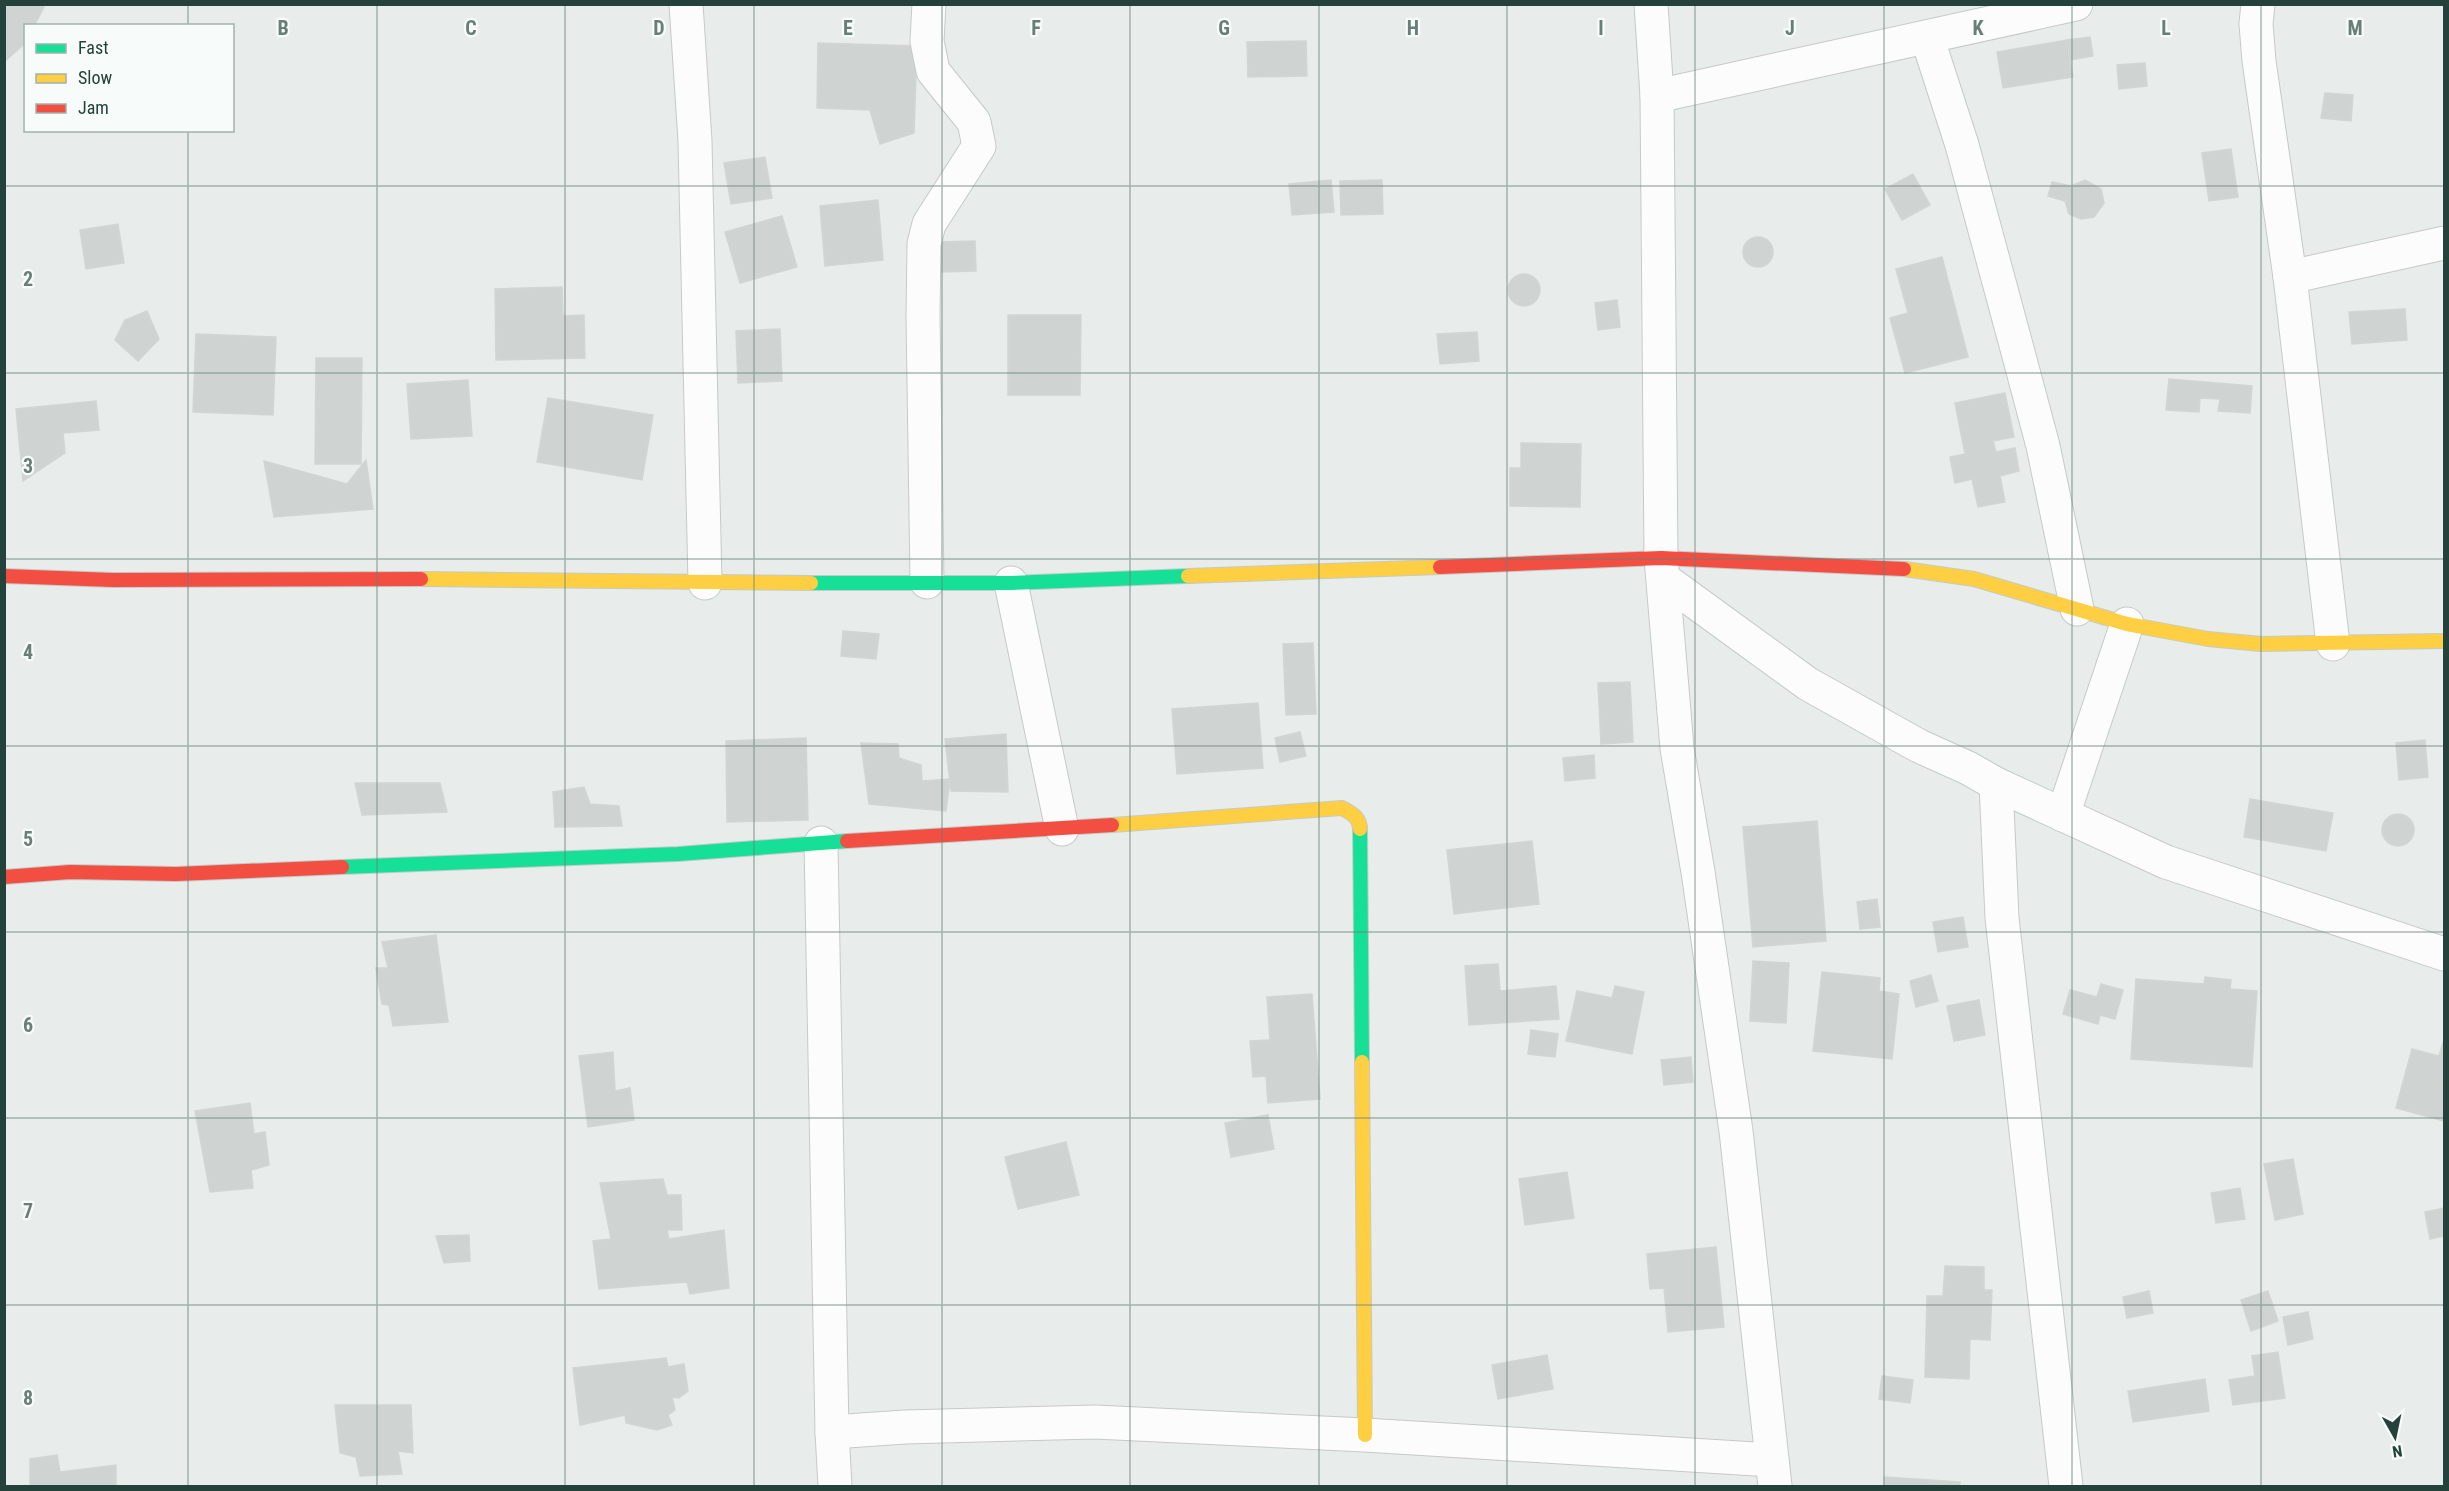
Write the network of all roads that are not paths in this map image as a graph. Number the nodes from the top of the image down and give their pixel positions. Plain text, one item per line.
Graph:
1 (686, 4) edge
2 (929, 4) edge
3 (1651, 4) edge
4 (2076, 4) edge
5 (2258, 4) edge
6 (1928, 37) junction
7 (1657, 96) junction
8 (2445, 243) edge
9 (2290, 277) junction
10 (1663, 569) junction
11 (4, 576) edge
12 (927, 582) junction
13 (705, 583) junction
14 (1011, 583) junction
15 (2077, 609) junction
16 (2127, 624) junction
17 (2445, 640) edge
18 (2333, 644) junction
19 (1996, 784) junction
20 (2062, 815) junction
21 (1062, 829) junction
22 (821, 843) junction
23 (4, 877) edge
24 (2445, 954) edge
25 (832, 1432) junction
26 (1365, 1436) junction
27 (1774, 1473) edge
28 (835, 1486) edge
29 (2066, 1486) edge

1 - 13 street
2 - 12 street
3 - 7 street
4 - 6 street
5 - 9 street
6 - 7 street
6 - 15 street
7 - 10 street
8 - 9 street
9 - 18 street
10 - 14 street
10 - 15 street
10 - 19 street
10 - 27 street
11 - 13 street
12 - 13 street
12 - 14 street
14 - 21 street
15 - 16 street
16 - 18 street
16 - 20 street
17 - 18 street
19 - 20 street
19 - 29 street
20 - 24 street
21 - 22 street
21 - 26 street
22 - 23 street
22 - 25 street
25 - 26 street
25 - 28 street
26 - 27 street

